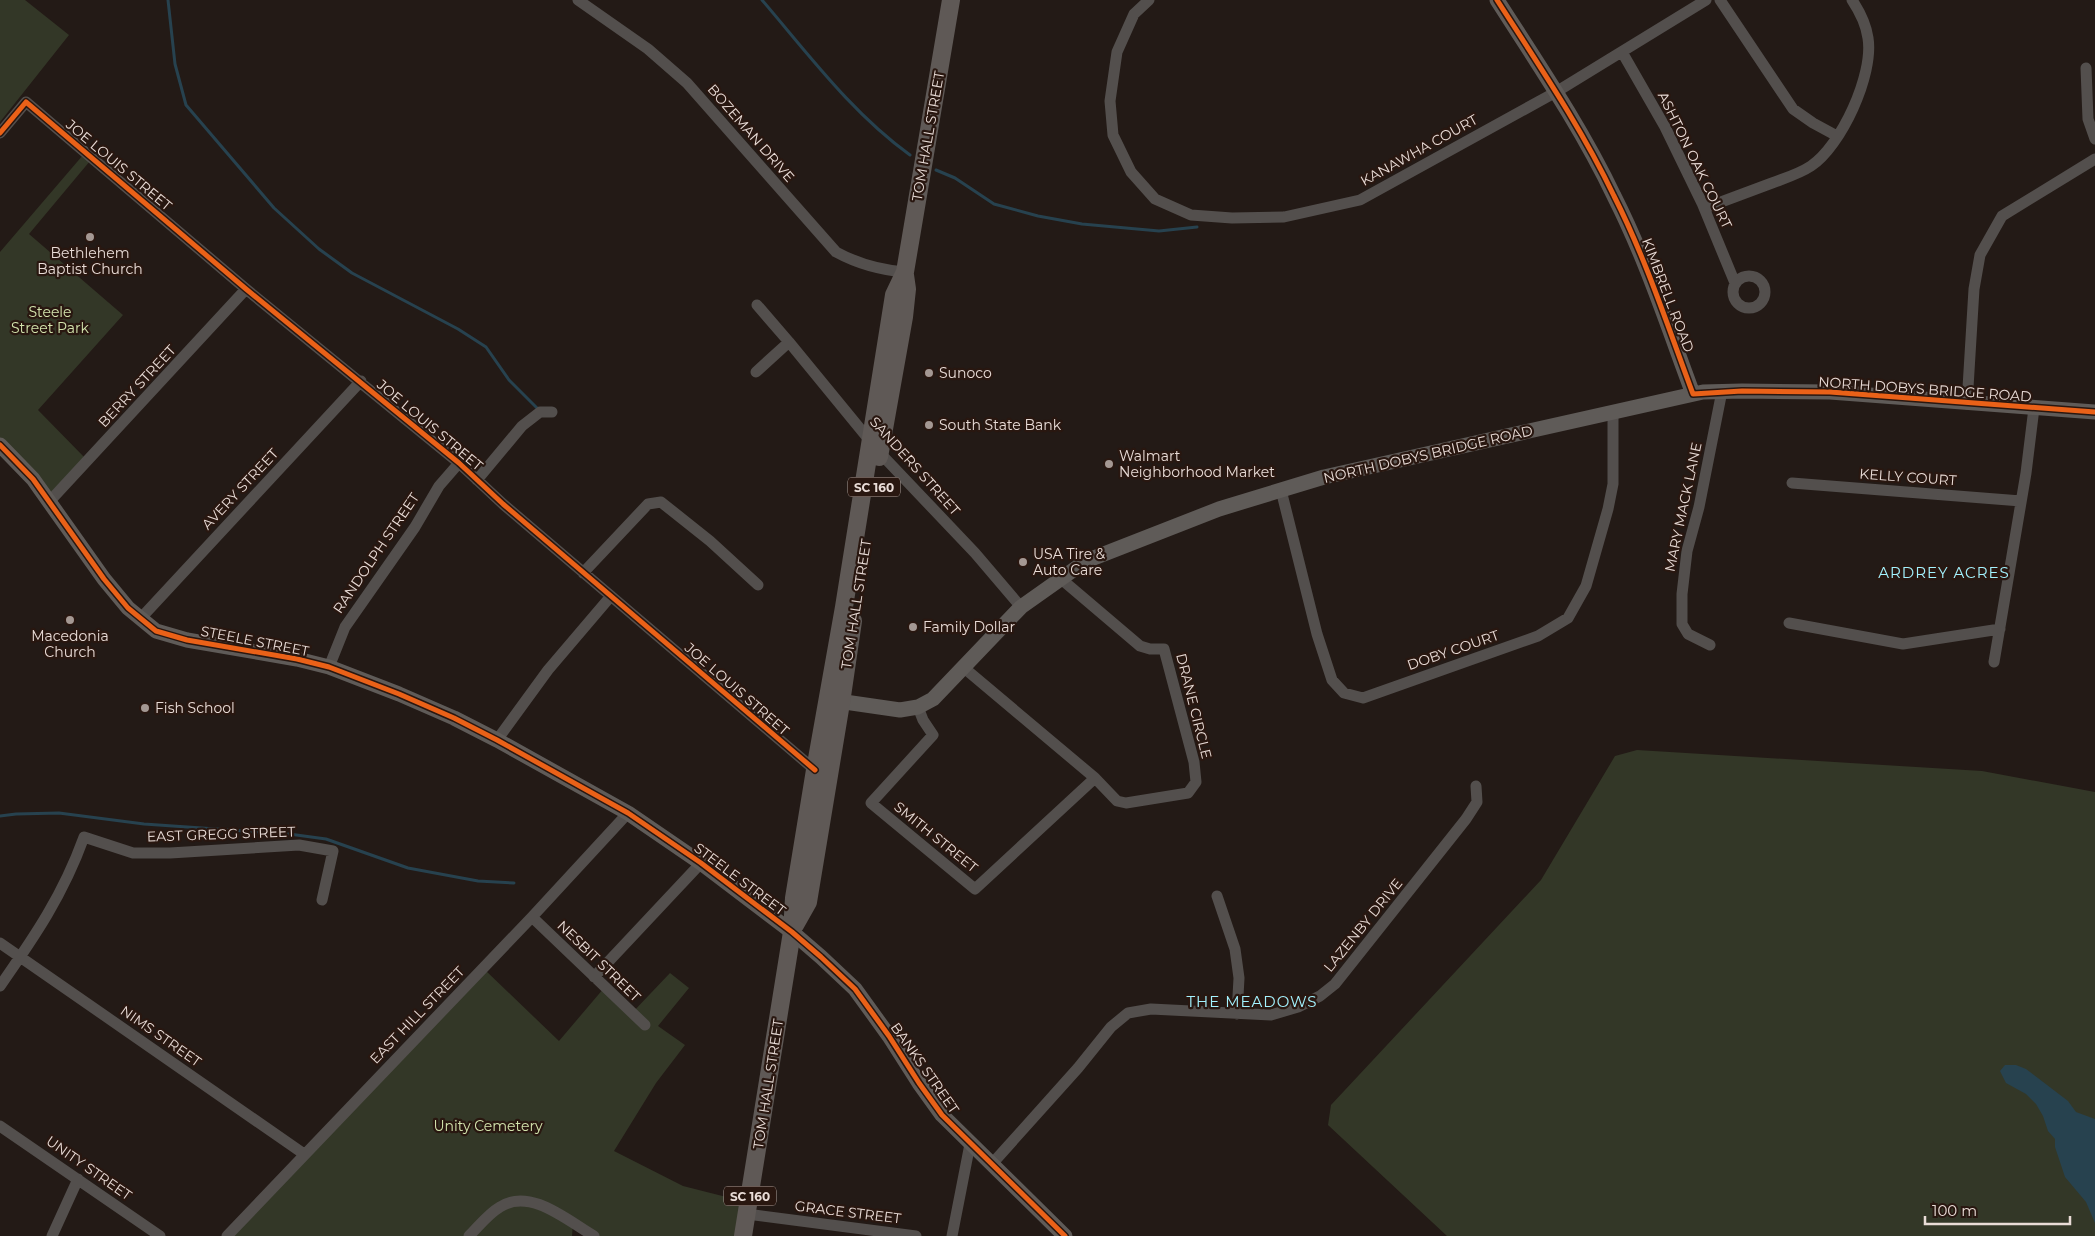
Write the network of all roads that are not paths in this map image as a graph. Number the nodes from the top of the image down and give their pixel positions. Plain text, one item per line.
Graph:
1 (578, 0) edge
2 (951, 0) edge
3 (1149, 0) edge
4 (1497, 0) edge
5 (1706, 0) edge
6 (1720, 0) edge
7 (1852, 0) edge
8 (1622, 52) junction
9 (2086, 68) dead end
10 (1556, 92) junction
11 (0, 133) edge
12 (1837, 136) junction
13 (2095, 139) edge
14 (2095, 159) edge
15 (1705, 208) junction
16 (905, 272) junction
17 (1735, 283) dead end
18 (246, 289) junction
19 (757, 304) dead end
20 (789, 342) junction
21 (756, 372) dead end
22 (361, 381) junction
23 (1722, 391) junction
24 (1693, 394) junction
25 (1967, 404) junction
26 (2034, 408) junction
27 (1613, 411) junction
28 (552, 412) dead end
29 (2095, 412) edge
30 (0, 445) edge
31 (875, 447) junction
32 (459, 463) junction
33 (477, 480) junction
34 (1792, 483) dead end
35 (1281, 490) junction
36 (2021, 501) junction
37 (49, 502) junction
38 (583, 573) junction
39 (1060, 578) junction
40 (758, 585) dead end
41 (611, 596) junction
42 (1021, 607) junction
43 (141, 618) junction
44 (1789, 624) dead end
45 (2000, 628) junction
46 (1710, 645) dead end
47 (1994, 662) dead end
48 (329, 667) junction
49 (964, 668) junction
50 (835, 701) junction
51 (918, 707) junction
52 (496, 740) junction
53 (815, 770) junction
54 (1095, 778) junction
55 (1476, 786) dead end
56 (628, 813) junction
57 (701, 863) junction
58 (1217, 896) dead end
59 (322, 900) dead end
60 (532, 918) junction
61 (792, 932) junction
62 (0, 943) edge
63 (20, 956) junction
64 (594, 976) junction
65 (0, 986) edge
66 (1237, 1014) junction
67 (645, 1026) dead end
68 (0, 1126) edge
69 (970, 1144) junction
70 (304, 1154) junction
71 (992, 1165) junction
72 (78, 1179) junction
73 (747, 1214) junction
74 (52, 1236) edge
75 (160, 1236) edge
76 (227, 1236) edge
77 (469, 1236) edge
78 (594, 1236) edge
79 (744, 1236) edge
80 (916, 1236) edge
81 (952, 1236) edge
82 (1065, 1236) edge

1 - 16 street, BOZEMAN DRIVE
2 - 16 main road, TOM HALL STREET / SC 160
3 - 10 street, KANAWHA COURT
4 - 10 street, KIMBRELL ROAD
5 - 8 street, KANAWHA COURT
6 - 12 street
7 - 12 street
8 - 10 street, KANAWHA COURT
8 - 15 street, ASHTON OAK COURT
9 - 13 street
10 - 24 street, KIMBRELL ROAD
11 - 18 street, JOE LOUIS STREET
12 - 15 street
14 - 25 street
15 - 17 street, ASHTON OAK COURT
16 - 31 main road, TOM HALL STREET / SC 160
18 - 22 street, JOE LOUIS STREET
18 - 37 street, BERRY STREET
19 - 20 street, SANDERS STREET
20 - 21 street
20 - 31 street, SANDERS STREET
22 - 32 street, JOE LOUIS STREET
22 - 43 street, AVERY STREET
23 - 24 street, NORTH DOBYS BRIDGE ROAD
23 - 25 street, NORTH DOBYS BRIDGE ROAD
23 - 46 street, MARY MACK LANE
24 - 27 street, NORTH DOBYS BRIDGE ROAD
25 - 26 street, NORTH DOBYS BRIDGE ROAD
26 - 29 street, NORTH DOBYS BRIDGE ROAD
26 - 36 street
27 - 35 street, NORTH DOBYS BRIDGE ROAD
27 - 35 street, DOBY COURT
28 - 33 street
30 - 37 street, STEELE STREET
31 - 42 street, SANDERS STREET
31 - 50 main road, TOM HALL STREET / SC 160
32 - 33 street, JOE LOUIS STREET
32 - 48 street, RANDOLPH STREET
33 - 38 street, JOE LOUIS STREET
34 - 36 street, KELLY COURT
35 - 39 street, NORTH DOBYS BRIDGE ROAD
36 - 45 street
37 - 43 street, STEELE STREET
38 - 40 street
38 - 41 street, JOE LOUIS STREET
39 - 42 street, NORTH DOBYS BRIDGE ROAD
39 - 54 street, DRANE CIRCLE
41 - 52 street
41 - 53 street, JOE LOUIS STREET
42 - 49 street, NORTH DOBYS BRIDGE ROAD
43 - 48 street, STEELE STREET
44 - 45 street
45 - 47 street
48 - 52 street, STEELE STREET
49 - 51 street, NORTH DOBYS BRIDGE ROAD
49 - 54 street
50 - 51 street, NORTH DOBYS BRIDGE ROAD
50 - 53 main road, TOM HALL STREET / SC 160
50 - 61 main road, TOM HALL STREET / SC 160
51 - 54 street, SMITH STREET
52 - 56 street, STEELE STREET
53 - 61 main road, TOM HALL STREET / SC 160
55 - 66 street, LAZENBY DRIVE
56 - 57 street, STEELE STREET
56 - 60 street, EAST HILL STREET
57 - 61 street, STEELE STREET
57 - 64 street
58 - 66 street
59 - 63 street, EAST GREGG STREET
60 - 64 street, NESBIT STREET
60 - 70 street, EAST HILL STREET
61 - 69 street, BANKS STREET
61 - 73 main road, TOM HALL STREET / SC 160
62 - 63 street, NIMS STREET
63 - 65 street, EAST GREGG STREET
63 - 70 street, NIMS STREET
64 - 67 street, NESBIT STREET
66 - 71 street, LAZENBY DRIVE
68 - 72 street, UNITY STREET
69 - 71 street, BANKS STREET
69 - 81 street
70 - 76 street, EAST HILL STREET
71 - 82 street, BANKS STREET
72 - 74 street
72 - 75 street, UNITY STREET
73 - 79 main road, TOM HALL STREET / SC 160
73 - 80 street, GRACE STREET
77 - 78 street

